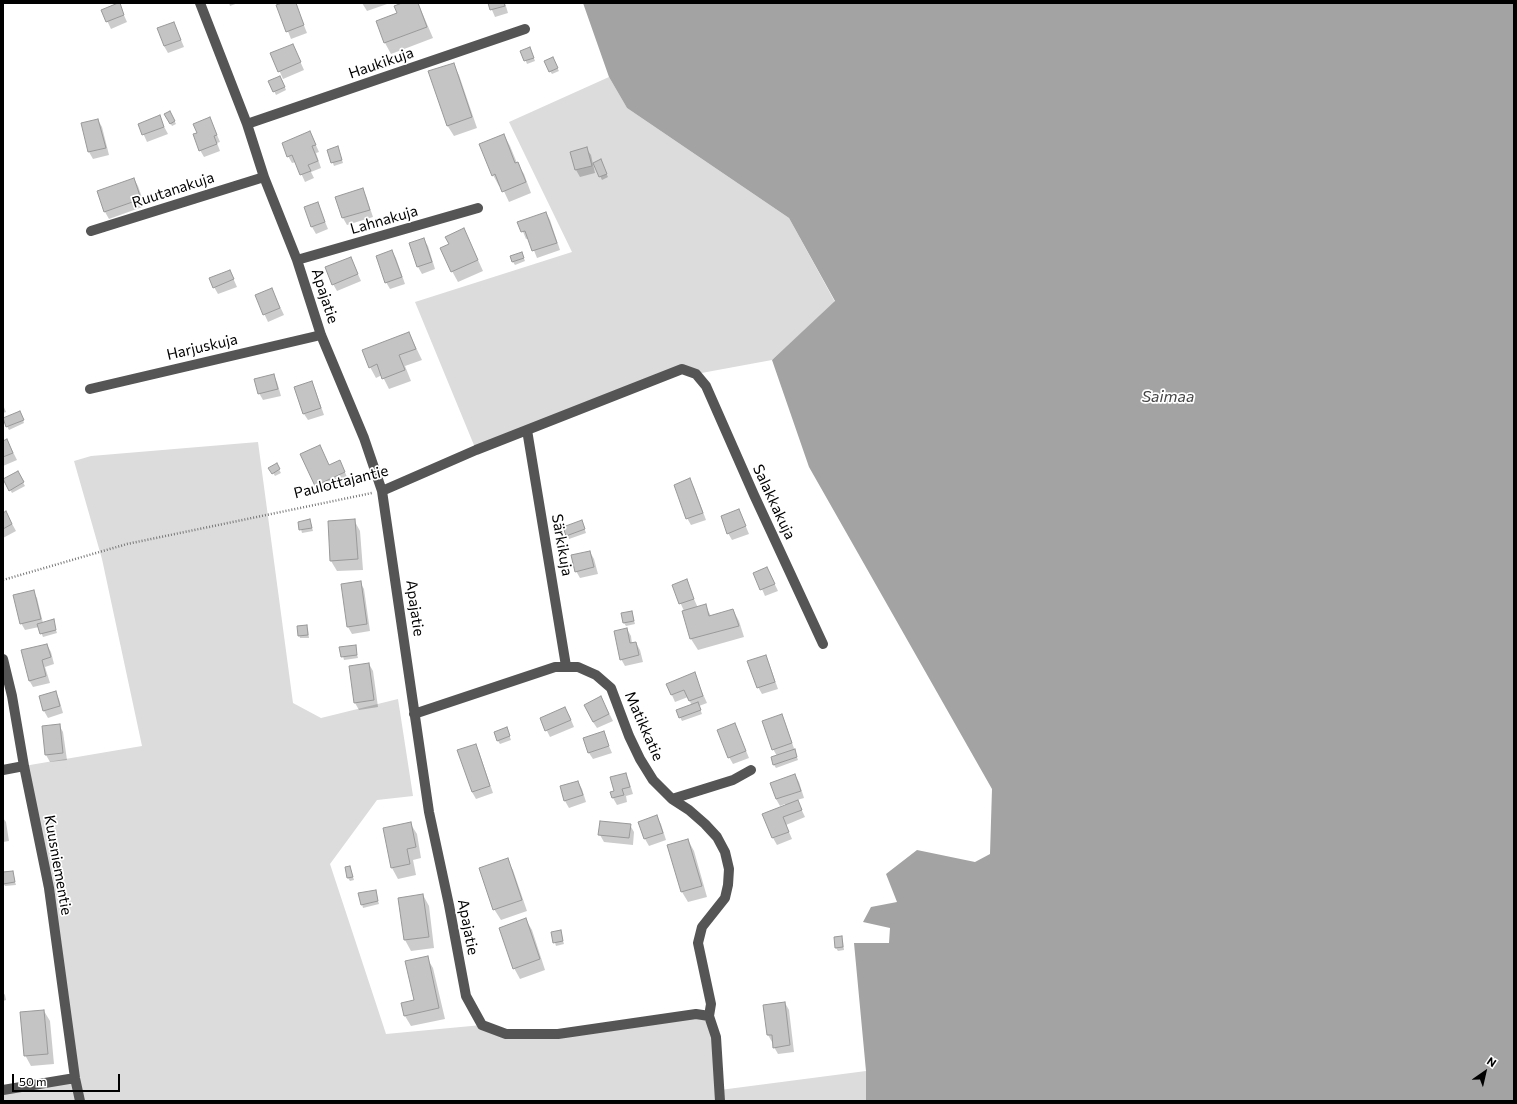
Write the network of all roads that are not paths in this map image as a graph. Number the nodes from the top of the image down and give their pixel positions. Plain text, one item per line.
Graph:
1 (200, 3) edge
2 (525, 29) dead end
3 (246, 124) junction
4 (264, 177) junction
5 (478, 208) dead end
6 (91, 231) dead end
7 (297, 260) junction
8 (321, 335) junction
9 (696, 374) joint
10 (90, 389) dead end
11 (527, 430) junction
12 (382, 491) junction
13 (823, 644) dead end
14 (3, 659) edge
15 (566, 666) junction
16 (414, 714) junction
17 (24, 766) junction
18 (3, 770) edge
19 (751, 770) dead end
20 (672, 799) junction
21 (709, 1016) junction
22 (75, 1078) junction
23 (3, 1090) edge
24 (80, 1101) edge
25 (720, 1101) edge

1 - 3 street, Apajatie
2 - 3 street, Haukikuja
3 - 4 street, Apajatie
4 - 6 street, Ruutanakuja
4 - 7 street, Apajatie
5 - 7 street, Lahnakuja
7 - 8 street, Apajatie
8 - 10 street, Harjuskuja
8 - 12 street, Apajatie
9 - 11 street, Paulottajantie
9 - 13 street, Salakkakuja
11 - 12 street, Paulottajantie
11 - 15 street, Särkikuja
12 - 16 street, Apajatie
14 - 17 street, Kuusniementie
15 - 16 street, Matikkatie
15 - 20 street, Matikkatie
16 - 21 street, Apajatie
17 - 18 street
17 - 22 street, Kuusniementie
19 - 20 street
20 - 21 street, Matikkatie
21 - 25 street, Matikkatie
22 - 23 street
22 - 24 street, Kuusniementie

